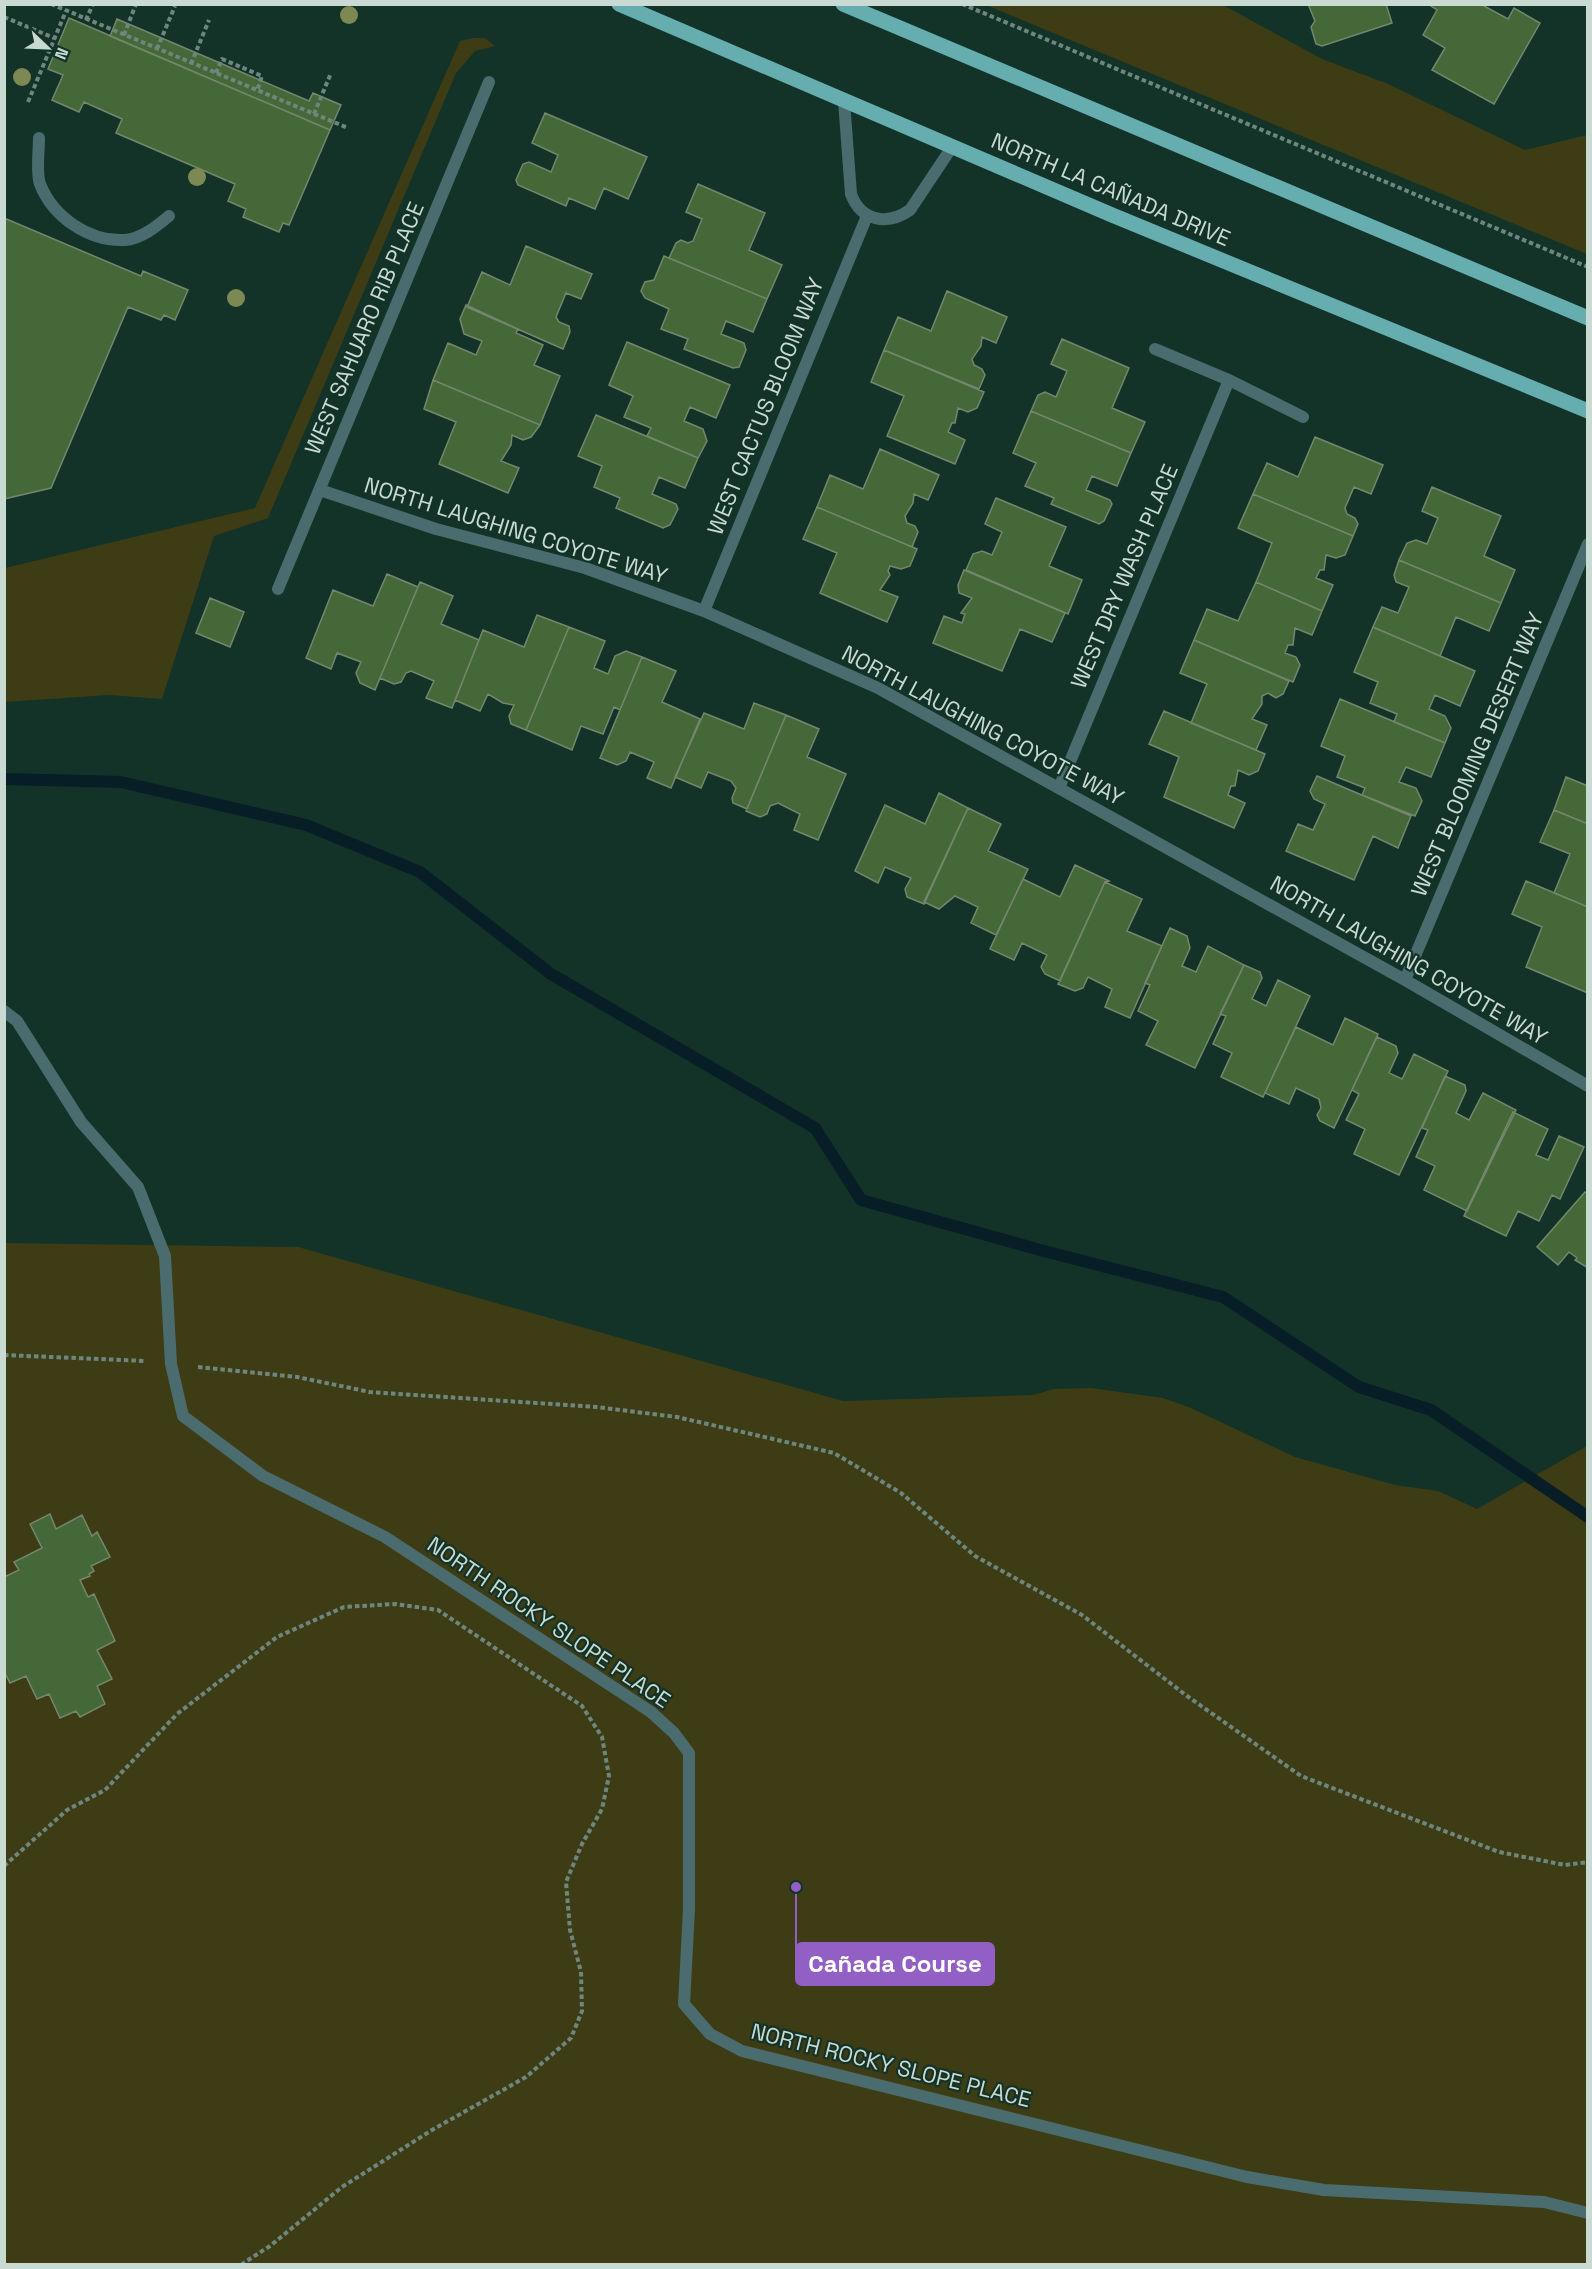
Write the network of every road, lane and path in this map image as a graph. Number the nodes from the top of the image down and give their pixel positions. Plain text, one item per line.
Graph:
1 (51, 4) edge
2 (93, 4) edge
3 (136, 4) edge
4 (619, 4) edge
5 (843, 4) edge
6 (962, 4) edge
7 (175, 6) edge
8 (66, 11) junction
9 (4, 17) edge
10 (86, 20) junction
11 (209, 20) dead end
12 (124, 36) junction
13 (54, 38) junction
14 (157, 49) junction
15 (191, 64) junction
16 (331, 73) dead end
17 (216, 74) junction
18 (489, 82) dead end
19 (257, 91) junction
20 (844, 101) junction
21 (28, 102) dead end
22 (314, 114) junction
23 (348, 128) dead end
24 (39, 138) dead end
25 (952, 147) junction
26 (170, 216) dead end
27 (867, 216) junction
28 (1587, 267) edge
29 (1587, 318) edge
30 (1155, 349) dead end
31 (1229, 380) junction
32 (1587, 411) edge
33 (1303, 417) dead end
34 (320, 490) junction
35 (1587, 544) edge
36 (278, 589) dead end
37 (704, 611) junction
38 (1059, 788) junction
39 (1405, 980) junction
40 (4, 1011) edge
41 (1587, 1086) edge
42 (4, 1355) edge
43 (171, 1364) junction
44 (1587, 1862) edge
45 (4, 1866) edge
46 (1587, 2213) edge
47 (243, 2265) edge

1 - 8 path
2 - 10 path
3 - 12 path
4 - 20 main road, NORTH LA CAÑADA DRIVE
5 - 29 main road
6 - 28 path
7 - 14 path
8 - 10 path
8 - 13 path
9 - 13 path
10 - 12 path
11 - 15 path
12 - 14 path
13 - 21 path
14 - 15 path
15 - 17 path
16 - 22 path
17 - 19 path
17 - 19 path
18 - 34 street, WEST SAHUARO RIB PLACE
19 - 22 path
20 - 25 main road, NORTH LA CAÑADA DRIVE
20 - 27 street
22 - 23 path
24 - 26 street
25 - 27 street
25 - 32 main road, NORTH LA CAÑADA DRIVE
27 - 37 street, WEST CACTUS BLOOM WAY
30 - 31 street
31 - 33 street
31 - 38 street, WEST DRY WASH PLACE
34 - 36 street, WEST SAHUARO RIB PLACE
34 - 37 street, NORTH LAUGHING COYOTE WAY
35 - 39 street, WEST BLOOMING DESERT WAY
37 - 38 street, NORTH LAUGHING COYOTE WAY
38 - 39 street, NORTH LAUGHING COYOTE WAY
39 - 41 street, NORTH LAUGHING COYOTE WAY
40 - 43 street, NORTH ROCKY SLOPE PLACE
42 - 43 path
43 - 44 path
43 - 46 street, NORTH ROCKY SLOPE PLACE
45 - 47 path

